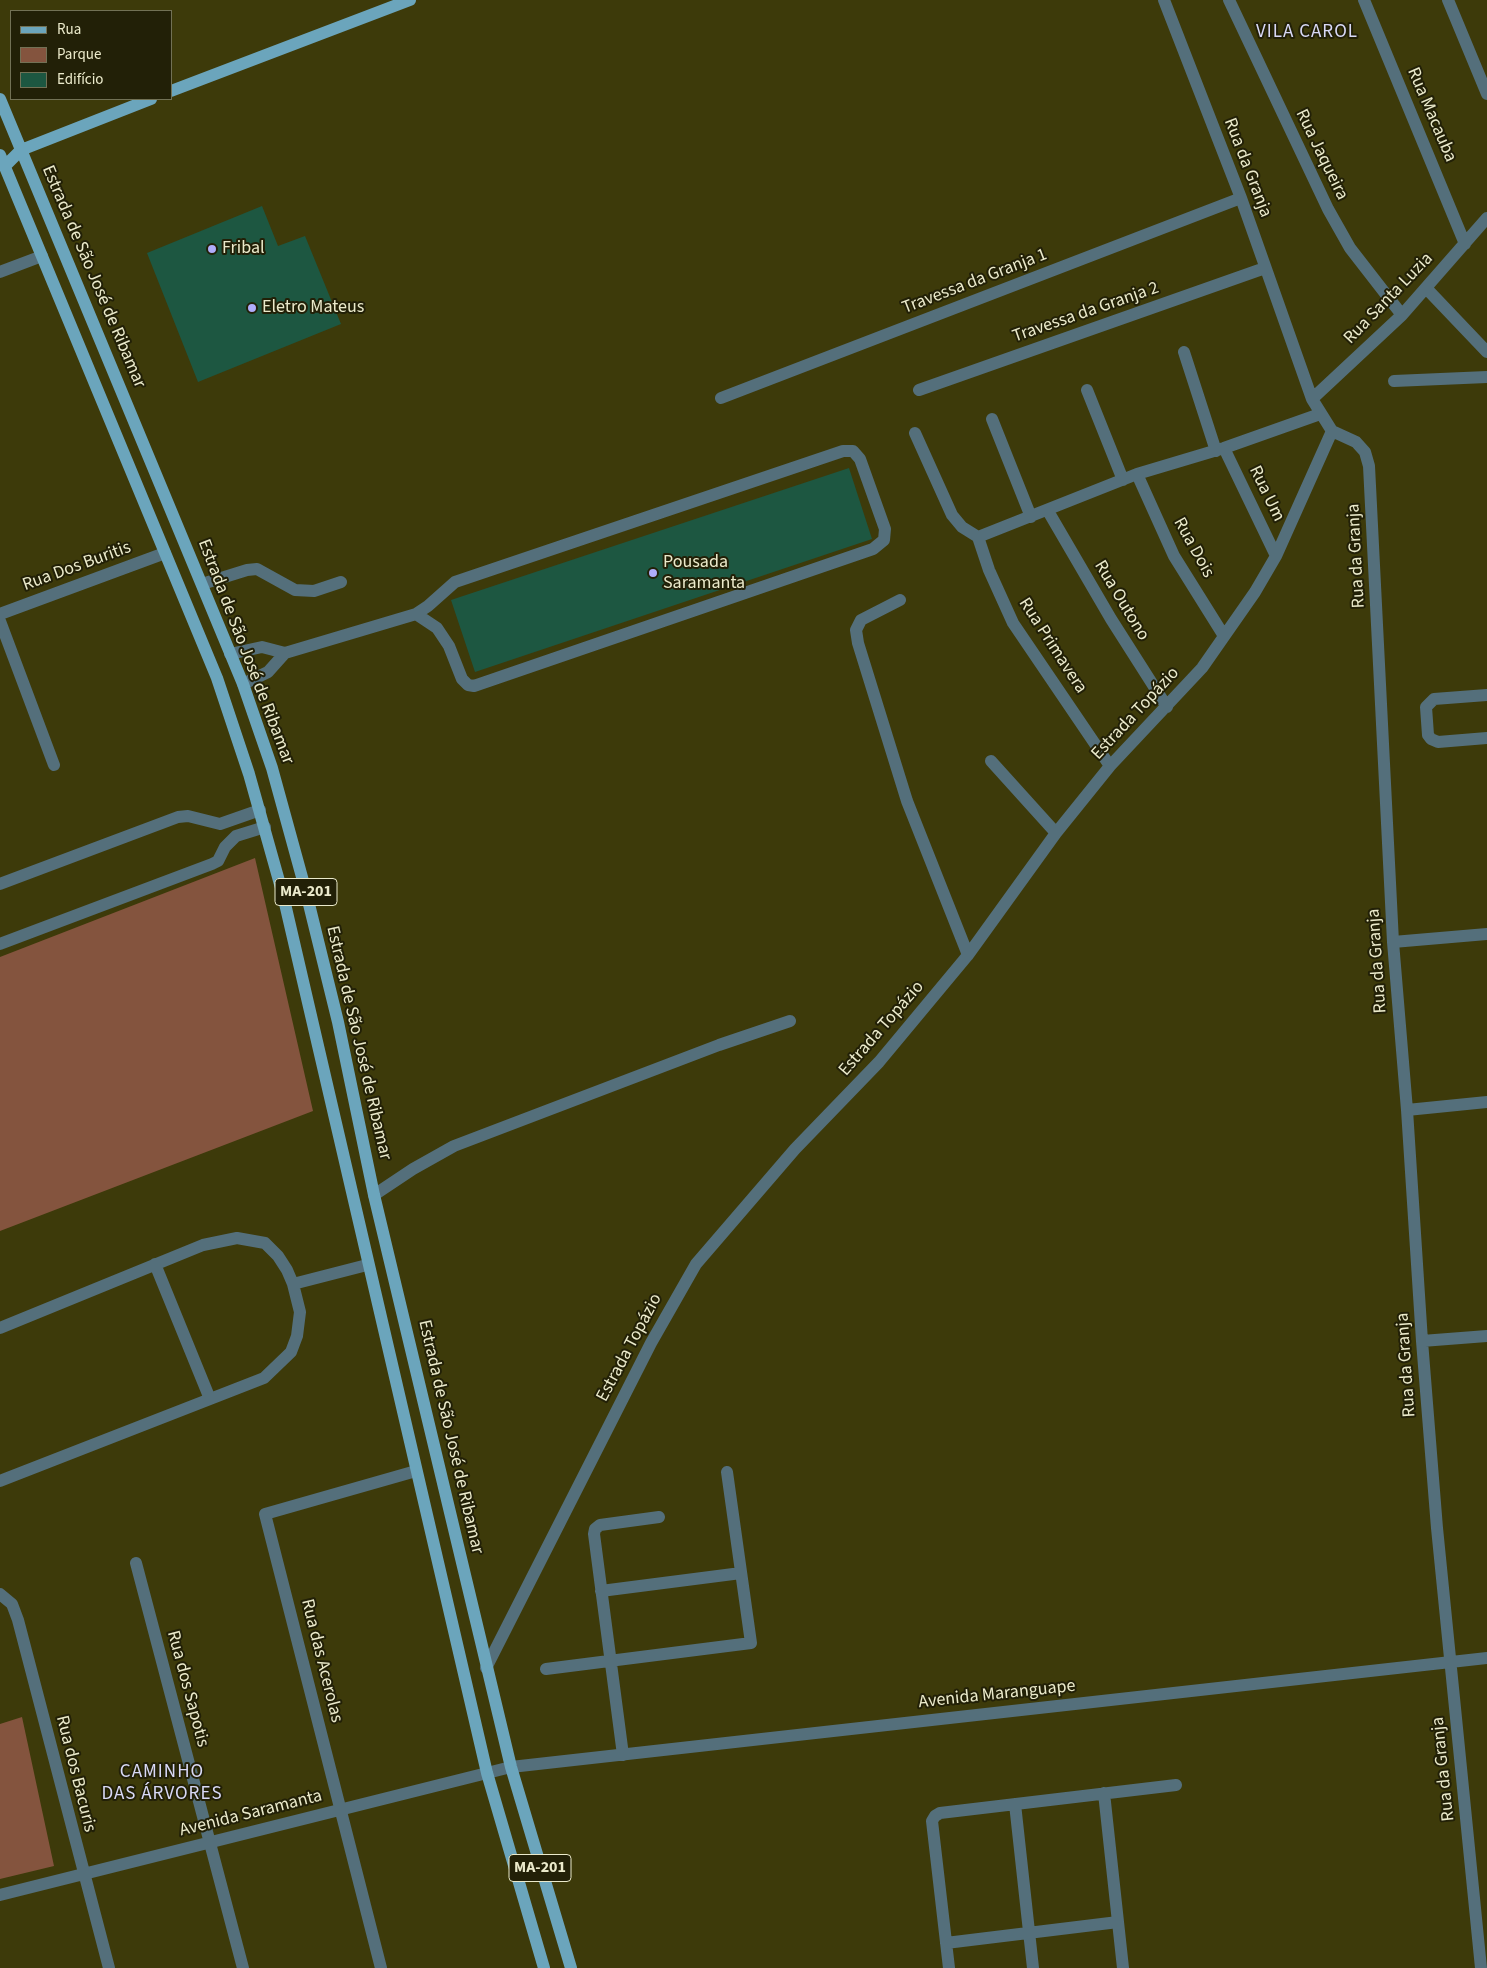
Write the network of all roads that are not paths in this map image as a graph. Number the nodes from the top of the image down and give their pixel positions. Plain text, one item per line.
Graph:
1 (410, 0) edge
2 (1164, 0) edge
3 (1229, 0) edge
4 (1364, 0) edge
5 (1448, 0) edge
6 (172, 91) edge
7 (1487, 94) edge
8 (0, 99) edge
9 (147, 100) edge
10 (21, 150) junction
11 (2, 161) edge
12 (1241, 198) junction
13 (1487, 218) edge
14 (1465, 244) junction
15 (42, 256) junction
16 (1265, 268) junction
17 (0, 272) edge
18 (1426, 288) junction
19 (1402, 315) junction
20 (1184, 352) dead end
21 (1487, 352) edge
22 (1487, 377) edge
23 (1394, 381) dead end
24 (919, 390) dead end
25 (1088, 390) dead end
26 (721, 398) dead end
27 (1312, 400) junction
28 (1320, 414) junction
29 (992, 419) dead end
30 (1332, 431) junction
31 (915, 433) dead end
32 (1220, 449) junction
33 (1137, 474) junction
34 (1123, 480) junction
35 (1048, 511) junction
36 (1031, 517) junction
37 (978, 537) junction
38 (165, 553) junction
39 (1276, 556) junction
40 (341, 582) dead end
41 (202, 584) junction
42 (900, 600) dead end
43 (0, 614) edge
44 (416, 614) junction
45 (0, 621) edge
46 (1224, 636) junction
47 (285, 653) junction
48 (230, 654) junction
49 (243, 684) junction
50 (1487, 695) edge
51 (1167, 707) junction
52 (1487, 738) edge
53 (991, 761) dead end
54 (54, 765) dead end
55 (1110, 766) junction
56 (260, 810) junction
57 (265, 827) junction
58 (1056, 833) junction
59 (0, 884) edge
60 (1487, 934) edge
61 (1393, 942) junction
62 (0, 944) edge
63 (968, 955) junction
64 (790, 1022) dead end
65 (1487, 1102) edge
66 (1407, 1110) junction
67 (374, 1195) junction
68 (155, 1264) junction
69 (367, 1265) junction
70 (293, 1284) junction
71 (0, 1328) edge
72 (1487, 1336) edge
73 (1422, 1341) junction
74 (210, 1399) junction
75 (416, 1471) junction
76 (727, 1472) dead end
77 (0, 1482) edge
78 (658, 1517) dead end
79 (136, 1563) dead end
80 (741, 1573) junction
81 (601, 1591) junction
82 (0, 1594) edge
83 (1487, 1658) edge
84 (610, 1661) junction
85 (1451, 1662) junction
86 (486, 1668) junction
87 (546, 1669) dead end
88 (623, 1755) junction
89 (511, 1767) junction
90 (487, 1773) junction
91 (1176, 1785) dead end
92 (1104, 1794) junction
93 (1015, 1804) junction
94 (341, 1809) junction
95 (210, 1843) junction
96 (83, 1875) junction
97 (0, 1896) edge
98 (1118, 1922) junction
99 (1030, 1933) junction
100 (946, 1943) junction
101 (109, 1968) edge
102 (243, 1968) edge
103 (382, 1968) edge
104 (544, 1968) edge
105 (571, 1968) edge
106 (949, 1968) edge
107 (1033, 1968) edge
108 (1123, 1968) edge
109 (1481, 1968) edge

1 - 6 main road
2 - 12 street, Rua da Granja
3 - 19 street, Rua Jaqueira
4 - 14 street, Rua Macauba
5 - 7 street
8 - 10 main road, Estrada de São José de Ribamar / MA-201
9 - 10 main road
10 - 11 main road
10 - 41 main road, Estrada de São José de Ribamar / MA-201
11 - 15 main road, Estrada de São José de Ribamar / MA-201
12 - 16 street, Rua da Granja
12 - 26 street, Travessa da Granja 1
13 - 14 street, Rua Santa Luzia
14 - 18 street, Rua Santa Luzia
15 - 17 street
15 - 38 main road, Estrada de São José de Ribamar / MA-201
16 - 24 street, Travessa da Granja 2
16 - 27 street, Rua da Granja
18 - 19 street, Rua Santa Luzia
18 - 21 street
19 - 27 street, Rua Santa Luzia
20 - 32 street, Rua Um
22 - 23 street
25 - 34 street
27 - 28 street, Rua da Granja
28 - 30 street, Rua da Granja
28 - 32 street
29 - 36 street
30 - 39 street, Estrada Topázio
30 - 61 street, Rua da Granja
31 - 37 street
32 - 33 street
32 - 39 street, Rua Um
33 - 34 street
33 - 46 street, Rua Dois
34 - 35 street
35 - 36 street
35 - 51 street, Rua Outono
36 - 37 street
37 - 55 street, Rua Primavera
38 - 43 street, Rua Dos Buritis
38 - 56 main road, Estrada de São José de Ribamar / MA-201
39 - 46 street, Estrada Topázio
40 - 41 street
41 - 48 main road, Estrada de São José de Ribamar / MA-201
42 - 63 street
44 - 44 street
44 - 47 street
45 - 54 street
46 - 51 street, Estrada Topázio
47 - 48 street
47 - 49 street
48 - 49 main road, Estrada de São José de Ribamar / MA-201
49 - 67 main road, Estrada de São José de Ribamar / MA-201
50 - 52 street
51 - 55 street, Estrada Topázio
53 - 58 street
55 - 58 street, Estrada Topázio
56 - 57 main road, Estrada de São José de Ribamar / MA-201
56 - 59 street
57 - 62 street
57 - 69 main road, Estrada de São José de Ribamar / MA-201
58 - 63 street, Estrada Topázio
60 - 61 street
61 - 66 street, Rua da Granja
63 - 86 street, Estrada Topázio
64 - 67 street
65 - 66 street
66 - 73 street, Rua da Granja
67 - 86 main road, Estrada de São José de Ribamar / MA-201
68 - 70 street
68 - 71 street
68 - 74 street
69 - 70 street
69 - 75 main road, Estrada de São José de Ribamar / MA-201
70 - 74 street
72 - 73 street
73 - 85 street, Rua da Granja
74 - 77 street
75 - 90 main road, Estrada de São José de Ribamar / MA-201
75 - 94 street, Rua das Acerolas
76 - 80 street
78 - 81 street
79 - 95 street, Rua dos Sapotis
80 - 81 street
80 - 84 street
81 - 84 street
82 - 96 street, Rua dos Bacuris
83 - 85 street, Avenida Maranguape
84 - 87 street
84 - 88 street
85 - 88 street, Avenida Maranguape
85 - 109 street, Rua da Granja
86 - 89 main road, Estrada de São José de Ribamar / MA-201
88 - 89 street, Avenida Maranguape
89 - 90 street, Avenida Saramanta
89 - 105 main road, Estrada de São José de Ribamar / MA-201
90 - 94 street, Avenida Saramanta
90 - 104 main road, Estrada de São José de Ribamar / MA-201
91 - 92 street
92 - 93 street
92 - 98 street
93 - 99 street
93 - 100 street
94 - 95 street, Avenida Saramanta
94 - 103 street, Rua das Acerolas
95 - 96 street, Avenida Saramanta
95 - 102 street, Rua dos Sapotis
96 - 97 street, Avenida Saramanta
96 - 101 street, Rua dos Bacuris
98 - 99 street
98 - 108 street
99 - 100 street
99 - 107 street
100 - 106 street

